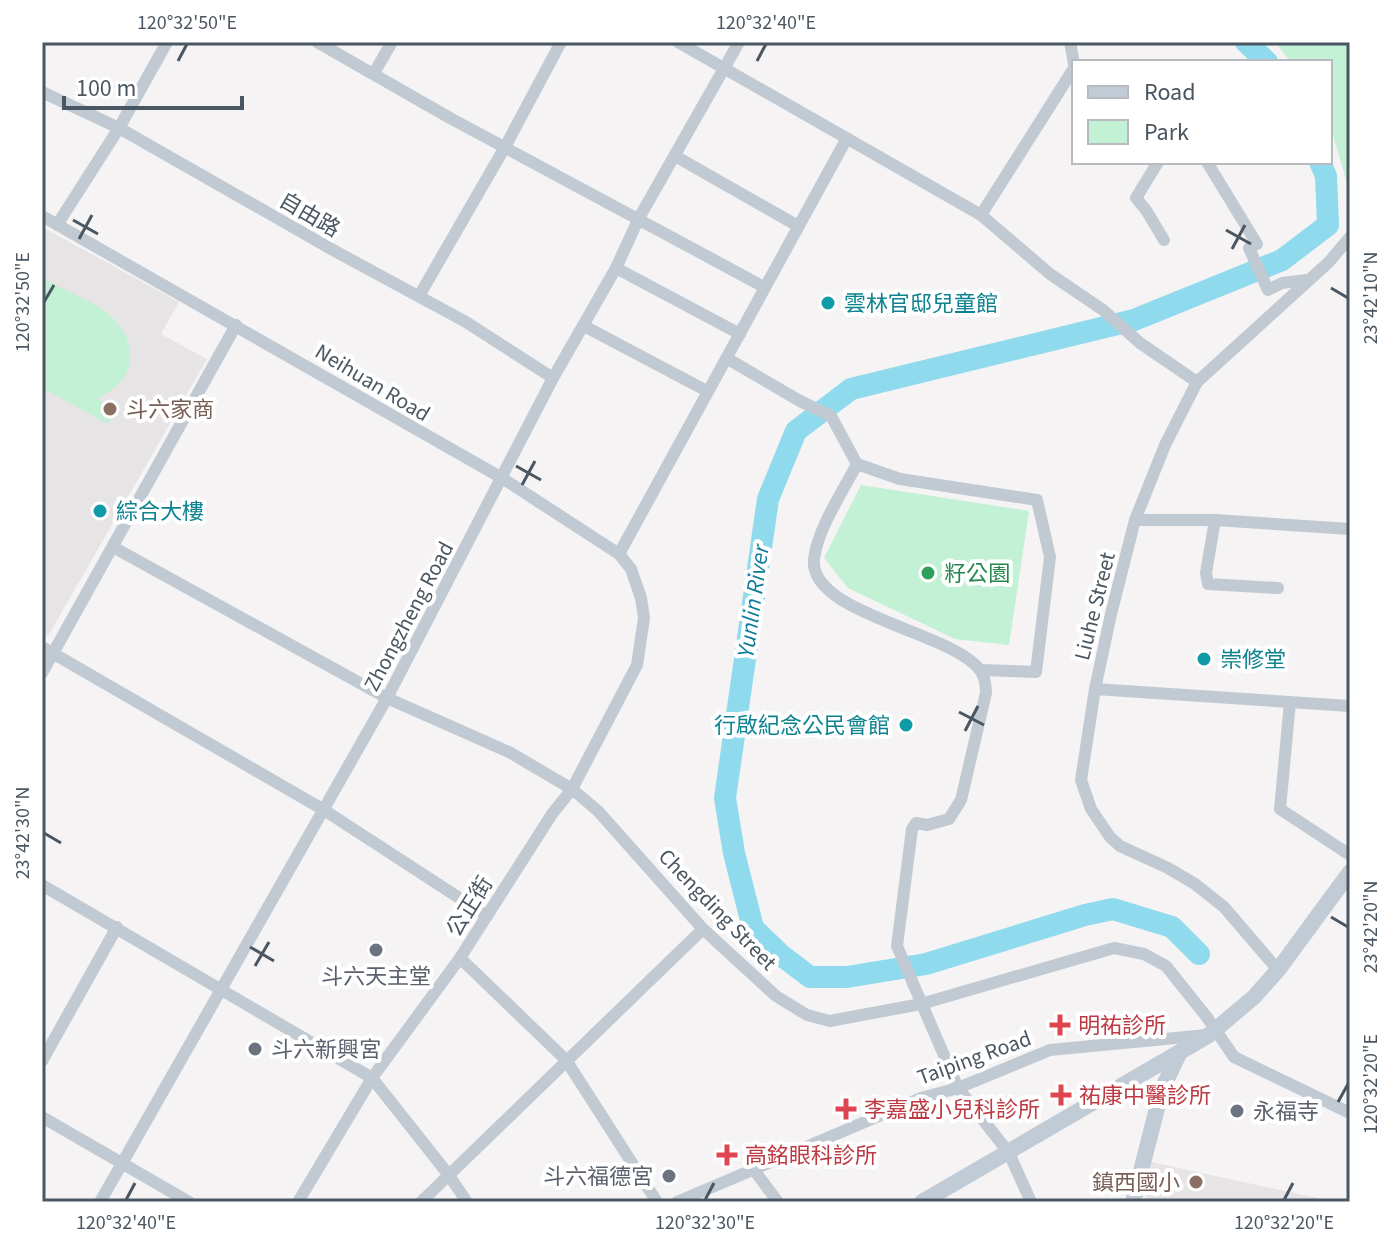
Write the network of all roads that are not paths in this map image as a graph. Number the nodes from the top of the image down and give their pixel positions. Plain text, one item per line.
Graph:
1 (167, 42) edge
2 (317, 42) edge
3 (392, 42) edge
4 (561, 42) edge
5 (678, 42) edge
6 (739, 42) edge
7 (726, 67) junction
8 (1072, 69) edge
9 (374, 73) junction
10 (42, 92) edge
11 (119, 128) junction
12 (847, 138) junction
13 (505, 147) junction
14 (675, 156) junction
15 (1157, 164) edge
16 (1208, 164) edge
17 (981, 215) junction
18 (42, 216) edge
19 (639, 218) junction
20 (57, 225) junction
21 (798, 226) junction
22 (1350, 237) edge
23 (1164, 240) dead end
24 (616, 268) junction
25 (1307, 280) junction
26 (764, 287) junction
27 (419, 296) junction
28 (236, 325) junction
29 (584, 326) junction
30 (740, 334) junction
31 (728, 359) junction
32 (553, 378) junction
33 (1197, 382) junction
34 (707, 391) junction
35 (857, 464) junction
36 (502, 478) junction
37 (1135, 520) junction
38 (1215, 520) junction
39 (1350, 529) edge
40 (113, 547) junction
41 (619, 554) junction
42 (1278, 588) dead end
43 (644, 618) joint
44 (48, 650) edge
45 (980, 670) junction
46 (42, 673) edge
47 (1095, 689) junction
48 (387, 698) junction
49 (1290, 702) junction
50 (1350, 706) edge
51 (572, 789) junction
52 (324, 810) junction
53 (1350, 855) edge
54 (1350, 872) edge
55 (42, 885) edge
56 (487, 916) junction
57 (117, 927) junction
58 (703, 929) junction
59 (460, 958) junction
60 (1278, 970) junction
61 (223, 988) junction
62 (921, 1004) junction
63 (1212, 1032) junction
64 (1179, 1052) junction
65 (566, 1060) junction
66 (42, 1061) edge
67 (372, 1078) junction
68 (958, 1088) junction
69 (1350, 1113) edge
70 (42, 1117) edge
71 (1009, 1153) junction
72 (122, 1164) junction
73 (754, 1170) junction
74 (448, 1174) junction
75 (100, 1202) edge
76 (189, 1202) edge
77 (298, 1202) edge
78 (421, 1202) edge
79 (467, 1202) edge
80 (657, 1202) edge
81 (677, 1202) edge
82 (778, 1202) edge
83 (922, 1202) edge
84 (1031, 1202) edge
85 (1133, 1202) edge

1 - 11 street
2 - 9 street
3 - 9 street
4 - 13 street
5 - 7 street
6 - 7 street, Zhongzheng Road
7 - 12 street
7 - 14 street, Zhongzheng Road
8 - 17 street
9 - 13 street
10 - 11 street, 自由路
11 - 20 street
11 - 27 street, 自由路
12 - 17 street
12 - 21 street
13 - 19 street
13 - 27 street
14 - 19 street, Zhongzheng Road
14 - 21 street
15 - 23 street
16 - 25 street
17 - 33 street
18 - 20 street, Neihuan Road
19 - 24 street, Zhongzheng Road
19 - 26 street
20 - 28 street, Neihuan Road
21 - 26 street
22 - 25 street, Liuhe Street
24 - 29 street, Zhongzheng Road
24 - 30 street
25 - 33 street, Liuhe Street
26 - 30 street
27 - 32 street, 自由路
28 - 36 street, Neihuan Road
28 - 40 street
29 - 32 street, Zhongzheng Road
29 - 34 street
30 - 31 street
31 - 34 street
31 - 35 street
32 - 36 street, Zhongzheng Road
33 - 37 street, Liuhe Street
34 - 41 street
35 - 45 street
35 - 45 street
36 - 41 street, Neihuan Road
36 - 48 street, Zhongzheng Road
37 - 38 street
37 - 47 street, Liuhe Street
38 - 39 street
38 - 42 street
40 - 44 street
40 - 48 street, Chengding Street
41 - 43 street, Neihuan Road
43 - 51 street, 公正街
44 - 46 street
44 - 52 street
45 - 62 street
47 - 49 street
47 - 60 street, Liuhe Street
48 - 51 street, Chengding Street
48 - 52 street, Zhongzheng Road
49 - 50 street
49 - 53 street
51 - 56 street, 公正街
51 - 58 street, Chengding Street
52 - 56 street
52 - 61 street, Zhongzheng Road
54 - 60 street
55 - 57 street
56 - 59 street, 公正街
57 - 61 street
57 - 66 street
58 - 62 street, Chengding Street
58 - 65 street
59 - 65 street
59 - 67 street, 公正街
60 - 63 street
61 - 67 street
61 - 72 street, Zhongzheng Road
62 - 63 street, Chengding Street
62 - 68 street
63 - 64 street
63 - 68 street, Taiping Road
63 - 69 street, Chengding Street
64 - 71 street
64 - 85 street
65 - 74 street
65 - 80 street
67 - 74 street
67 - 77 street, 公正街
68 - 71 street
68 - 73 street, Taiping Road
70 - 72 street
71 - 83 street
71 - 84 street
72 - 75 street, Zhongzheng Road
72 - 76 street
73 - 81 street, Taiping Road
73 - 82 street
74 - 78 street
74 - 79 street

